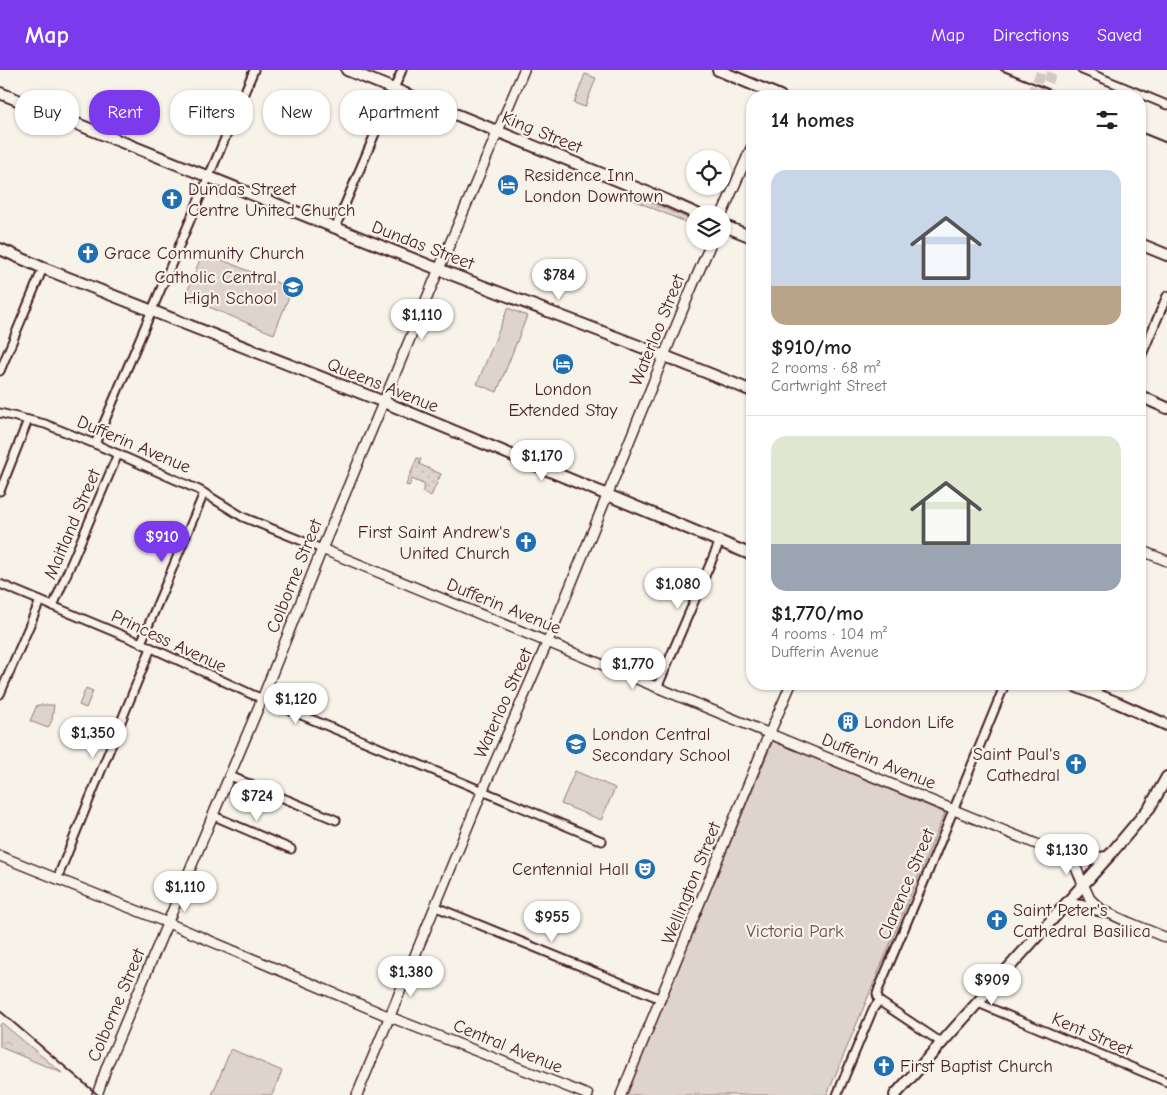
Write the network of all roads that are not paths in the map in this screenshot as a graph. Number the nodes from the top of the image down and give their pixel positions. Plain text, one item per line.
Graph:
1 (254, 70) edge
2 (346, 70) edge
3 (402, 70) edge
4 (524, 70) edge
5 (718, 70) edge
6 (1082, 70) edge
7 (394, 89) junction
8 (763, 90) edge
9 (1131, 90) edge
10 (0, 93) edge
11 (1146, 96) edge
12 (1167, 105) edge
13 (498, 132) junction
14 (746, 160) edge
15 (208, 177) junction
16 (726, 205) edge
17 (686, 209) edge
18 (335, 228) junction
19 (731, 229) edge
20 (746, 235) edge
21 (1146, 246) edge
22 (0, 249) edge
23 (708, 250) edge
24 (1167, 255) edge
25 (43, 268) junction
26 (438, 269) junction
27 (1167, 296) edge
28 (152, 311) junction
29 (1146, 345) edge
30 (664, 356) junction
31 (0, 371) edge
32 (746, 388) edge
33 (1146, 399) edge
34 (384, 402) junction
35 (1167, 408) edge
36 (0, 413) edge
37 (28, 420) junction
38 (95, 444) junction
39 (118, 454) junction
40 (0, 491) edge
41 (204, 493) junction
42 (607, 495) junction
43 (720, 541) junction
44 (322, 549) junction
45 (746, 552) edge
46 (1146, 552) edge
47 (1167, 561) edge
48 (0, 584) edge
49 (40, 601) junction
50 (53, 606) junction
51 (548, 641) junction
52 (141, 643) junction
53 (151, 648) junction
54 (657, 688) junction
55 (788, 690) edge
56 (1003, 690) edge
57 (1085, 690) edge
58 (0, 694) edge
59 (262, 699) junction
60 (1167, 725) edge
61 (770, 734) junction
62 (230, 776) junction
63 (1166, 784) edge
64 (482, 792) junction
65 (954, 810) junction
66 (214, 816) junction
67 (336, 820) dead end
68 (602, 841) dead end
69 (291, 849) dead end
70 (1063, 855) junction
71 (0, 856) edge
72 (1108, 857) junction
73 (57, 879) junction
74 (1084, 885) junction
75 (1067, 904) junction
76 (436, 907) junction
77 (1106, 912) junction
78 (168, 923) junction
79 (1167, 938) edge
80 (661, 999) junction
81 (879, 1001) junction
82 (978, 1003) junction
83 (390, 1017) junction
84 (941, 1044) junction
85 (1167, 1082) edge
86 (97, 1095) edge
87 (357, 1095) edge
88 (588, 1095) edge
89 (621, 1095) edge
90 (837, 1095) edge
91 (895, 1095) edge

1 - 15 street, Maitland Street
2 - 7 main road, King Street
3 - 7 street
4 - 13 street, Colborne Street
5 - 8 main road
6 - 9 street
7 - 13 main road, King Street
7 - 18 street
10 - 15 main road, Dundas Street
11 - 12 street
13 - 17 main road, King Street
13 - 26 street, Colborne Street
14 - 16 street
15 - 18 main road, Dundas Street
15 - 28 street, Maitland Street
18 - 26 main road, Dundas Street
19 - 20 main road
21 - 24 main road
22 - 25 main road, Queens Avenue
23 - 30 street, Waterloo Street
25 - 28 main road, Queens Avenue
25 - 31 street
26 - 30 main road, Dundas Street
26 - 34 street, Colborne Street
27 - 29 street
28 - 34 main road, Queens Avenue
28 - 38 street, Maitland Street
30 - 32 main road, Dundas Street
30 - 42 street, Waterloo Street
33 - 35 main road
34 - 42 main road, Queens Avenue
34 - 44 street, Colborne Street
36 - 37 street, Dufferin Avenue
37 - 38 street, Dufferin Avenue
37 - 40 street
38 - 39 street, Dufferin Avenue
39 - 41 street, Dufferin Avenue
39 - 50 street, Maitland Street
41 - 44 street, Dufferin Avenue
41 - 52 street
42 - 43 main road, Queens Avenue
42 - 51 street, Waterloo Street
43 - 45 main road, Queens Avenue
43 - 54 street
44 - 51 street, Dufferin Avenue
44 - 59 street, Colborne Street
46 - 47 street
48 - 49 street, Princess Avenue
49 - 50 street, Princess Avenue
49 - 58 street, Maitland Street
50 - 52 street, Princess Avenue
51 - 54 street, Dufferin Avenue
51 - 64 street, Waterloo Street
52 - 53 street, Princess Avenue
53 - 59 street, Princess Avenue
53 - 73 street
54 - 61 street, Dufferin Avenue
55 - 61 street, Wellington Street
56 - 65 street, Clarence Street
57 - 60 main road
59 - 62 street, Colborne Street
59 - 64 street, Princess Avenue
61 - 65 street, Dufferin Avenue
61 - 80 street, Wellington Street
62 - 66 street, Colborne Street
62 - 67 street
63 - 72 main road
64 - 68 street, Princess Avenue
64 - 76 street, Waterloo Street
65 - 70 street, Dufferin Avenue
65 - 81 street, Clarence Street
66 - 69 street
66 - 78 street, Colborne Street
70 - 72 main road
70 - 74 street, Dufferin Avenue
71 - 73 street, Central Avenue
72 - 74 main road
73 - 78 street, Central Avenue
74 - 75 main road
74 - 77 street, Dufferin Avenue
75 - 77 main road
75 - 82 main road
76 - 80 street
76 - 83 street, Waterloo Street
77 - 79 street, Dufferin Avenue
78 - 83 street, Central Avenue
78 - 86 street, Colborne Street
80 - 89 street, Wellington Street
81 - 84 street
81 - 90 street, Clarence Street
82 - 84 main road
82 - 85 street, Kent Street
83 - 87 street, Waterloo Street
83 - 88 street, Central Avenue
84 - 91 main road

